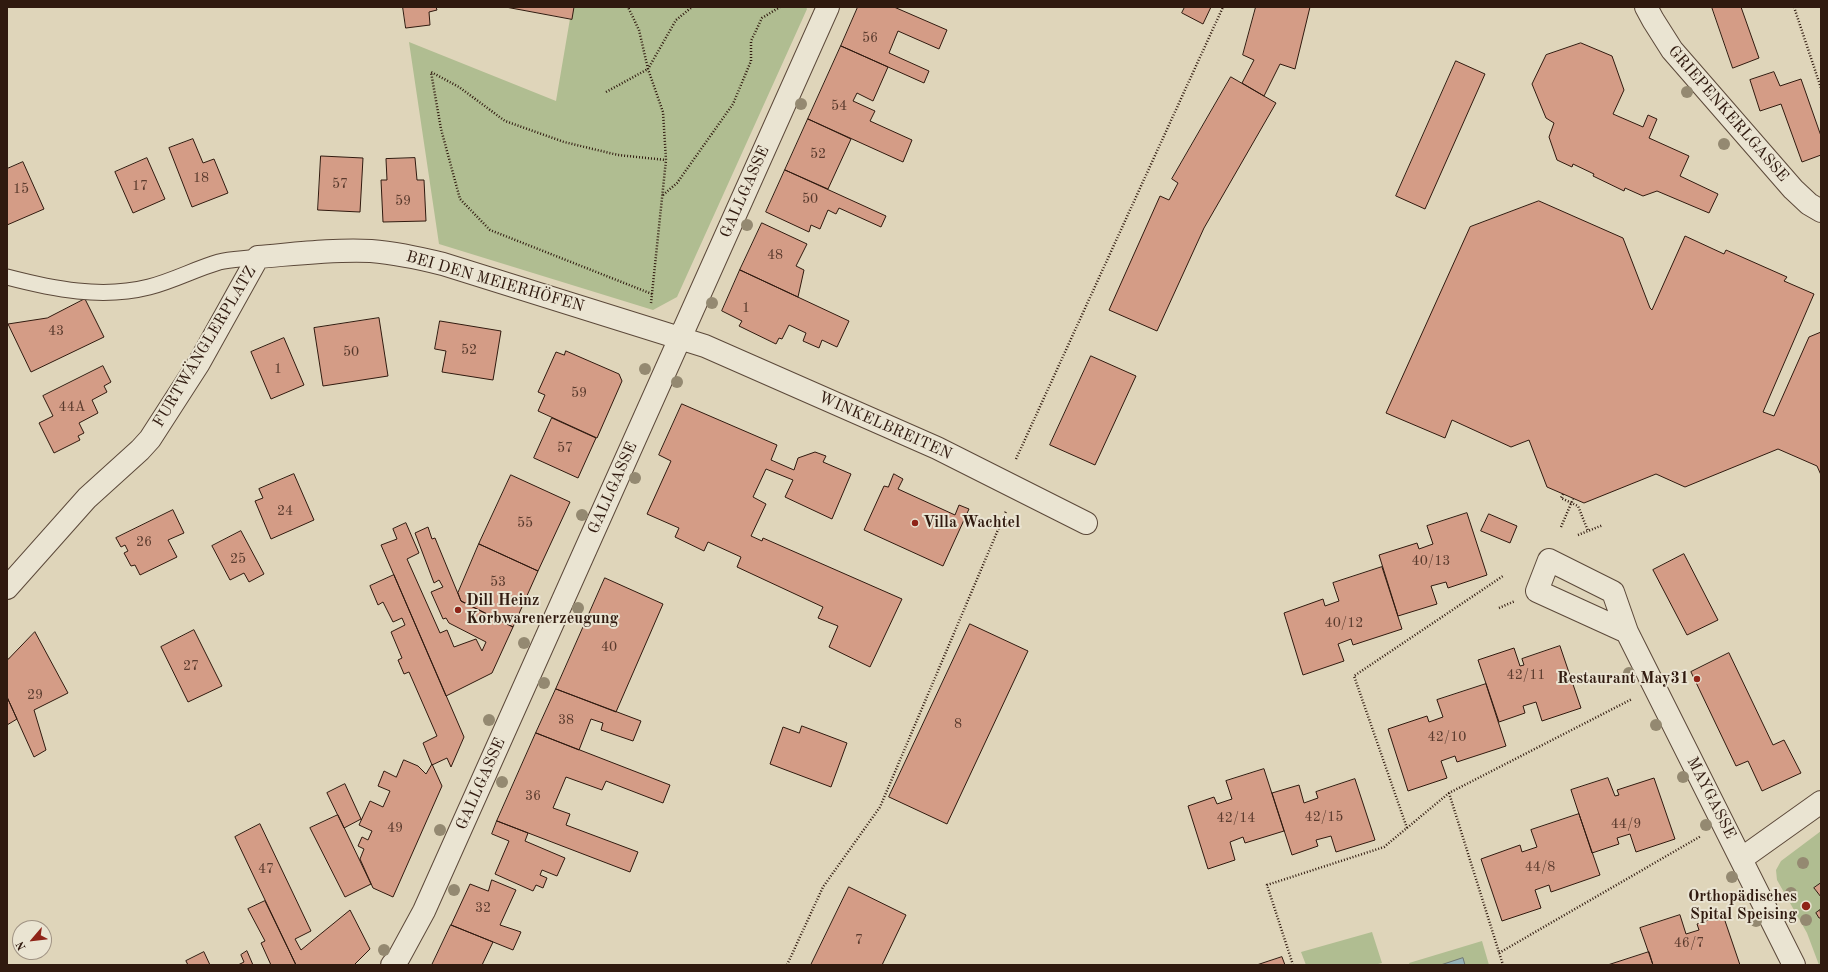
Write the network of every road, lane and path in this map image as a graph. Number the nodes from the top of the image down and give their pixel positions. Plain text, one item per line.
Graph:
1 (628, 7) edge
2 (692, 7) edge
3 (780, 7) edge
4 (828, 7) edge
5 (1223, 7) edge
6 (1646, 7) edge
7 (1794, 7) edge
8 (648, 69) junction
9 (1821, 88) edge
10 (606, 92) dead end
11 (666, 160) junction
12 (662, 196) junction
13 (1821, 211) edge
14 (258, 257) junction
15 (7, 277) edge
16 (652, 294) junction
17 (647, 327) junction
18 (680, 338) junction
19 (1010, 485) junction
20 (1563, 494) dead end
21 (1573, 499) dead end
22 (1572, 503) junction
23 (1086, 523) dead end
24 (1603, 525) dead end
25 (1561, 527) dead end
26 (1588, 531) junction
27 (1578, 535) dead end
28 (1503, 576) dead end
29 (7, 588) edge
30 (1627, 632) dead end
31 (1634, 697) dead end
32 (1449, 793) junction
33 (1821, 802) edge
34 (1407, 828) junction
35 (1704, 834) dead end
36 (1741, 859) junction
37 (1499, 953) junction
38 (392, 965) edge
39 (787, 965) edge
40 (1293, 965) edge
41 (1503, 965) edge
42 (1794, 965) edge

1 - 8 path
2 - 8 path
3 - 12 path
4 - 18 street, GALLGASSE
5 - 19 path
6 - 13 street, GRIEPENKERLGASSE
7 - 9 path
8 - 10 path
8 - 11 path
11 - 12 path
11 - 16 path
12 - 16 path
14 - 15 lane, FURTWÄNGLERPLATZ
14 - 17 street, BEI DEN MEIERHÖFEN
14 - 29 street, FURTWÄNGLERPLATZ
16 - 17 path
17 - 18 street, BEI DEN MEIERHÖFEN
18 - 19 street, WINKELBREITEN
18 - 38 street, GALLGASSE
19 - 23 street, WINKELBREITEN
19 - 39 path
20 - 22 path
21 - 22 path
22 - 25 path
22 - 26 path
24 - 26 path
26 - 27 path
28 - 34 path
30 - 36 street, MAYGASSE
31 - 32 path
32 - 34 path
32 - 37 path
33 - 36 street
34 - 40 path
35 - 37 path
36 - 42 street, MAYGASSE
37 - 41 path

